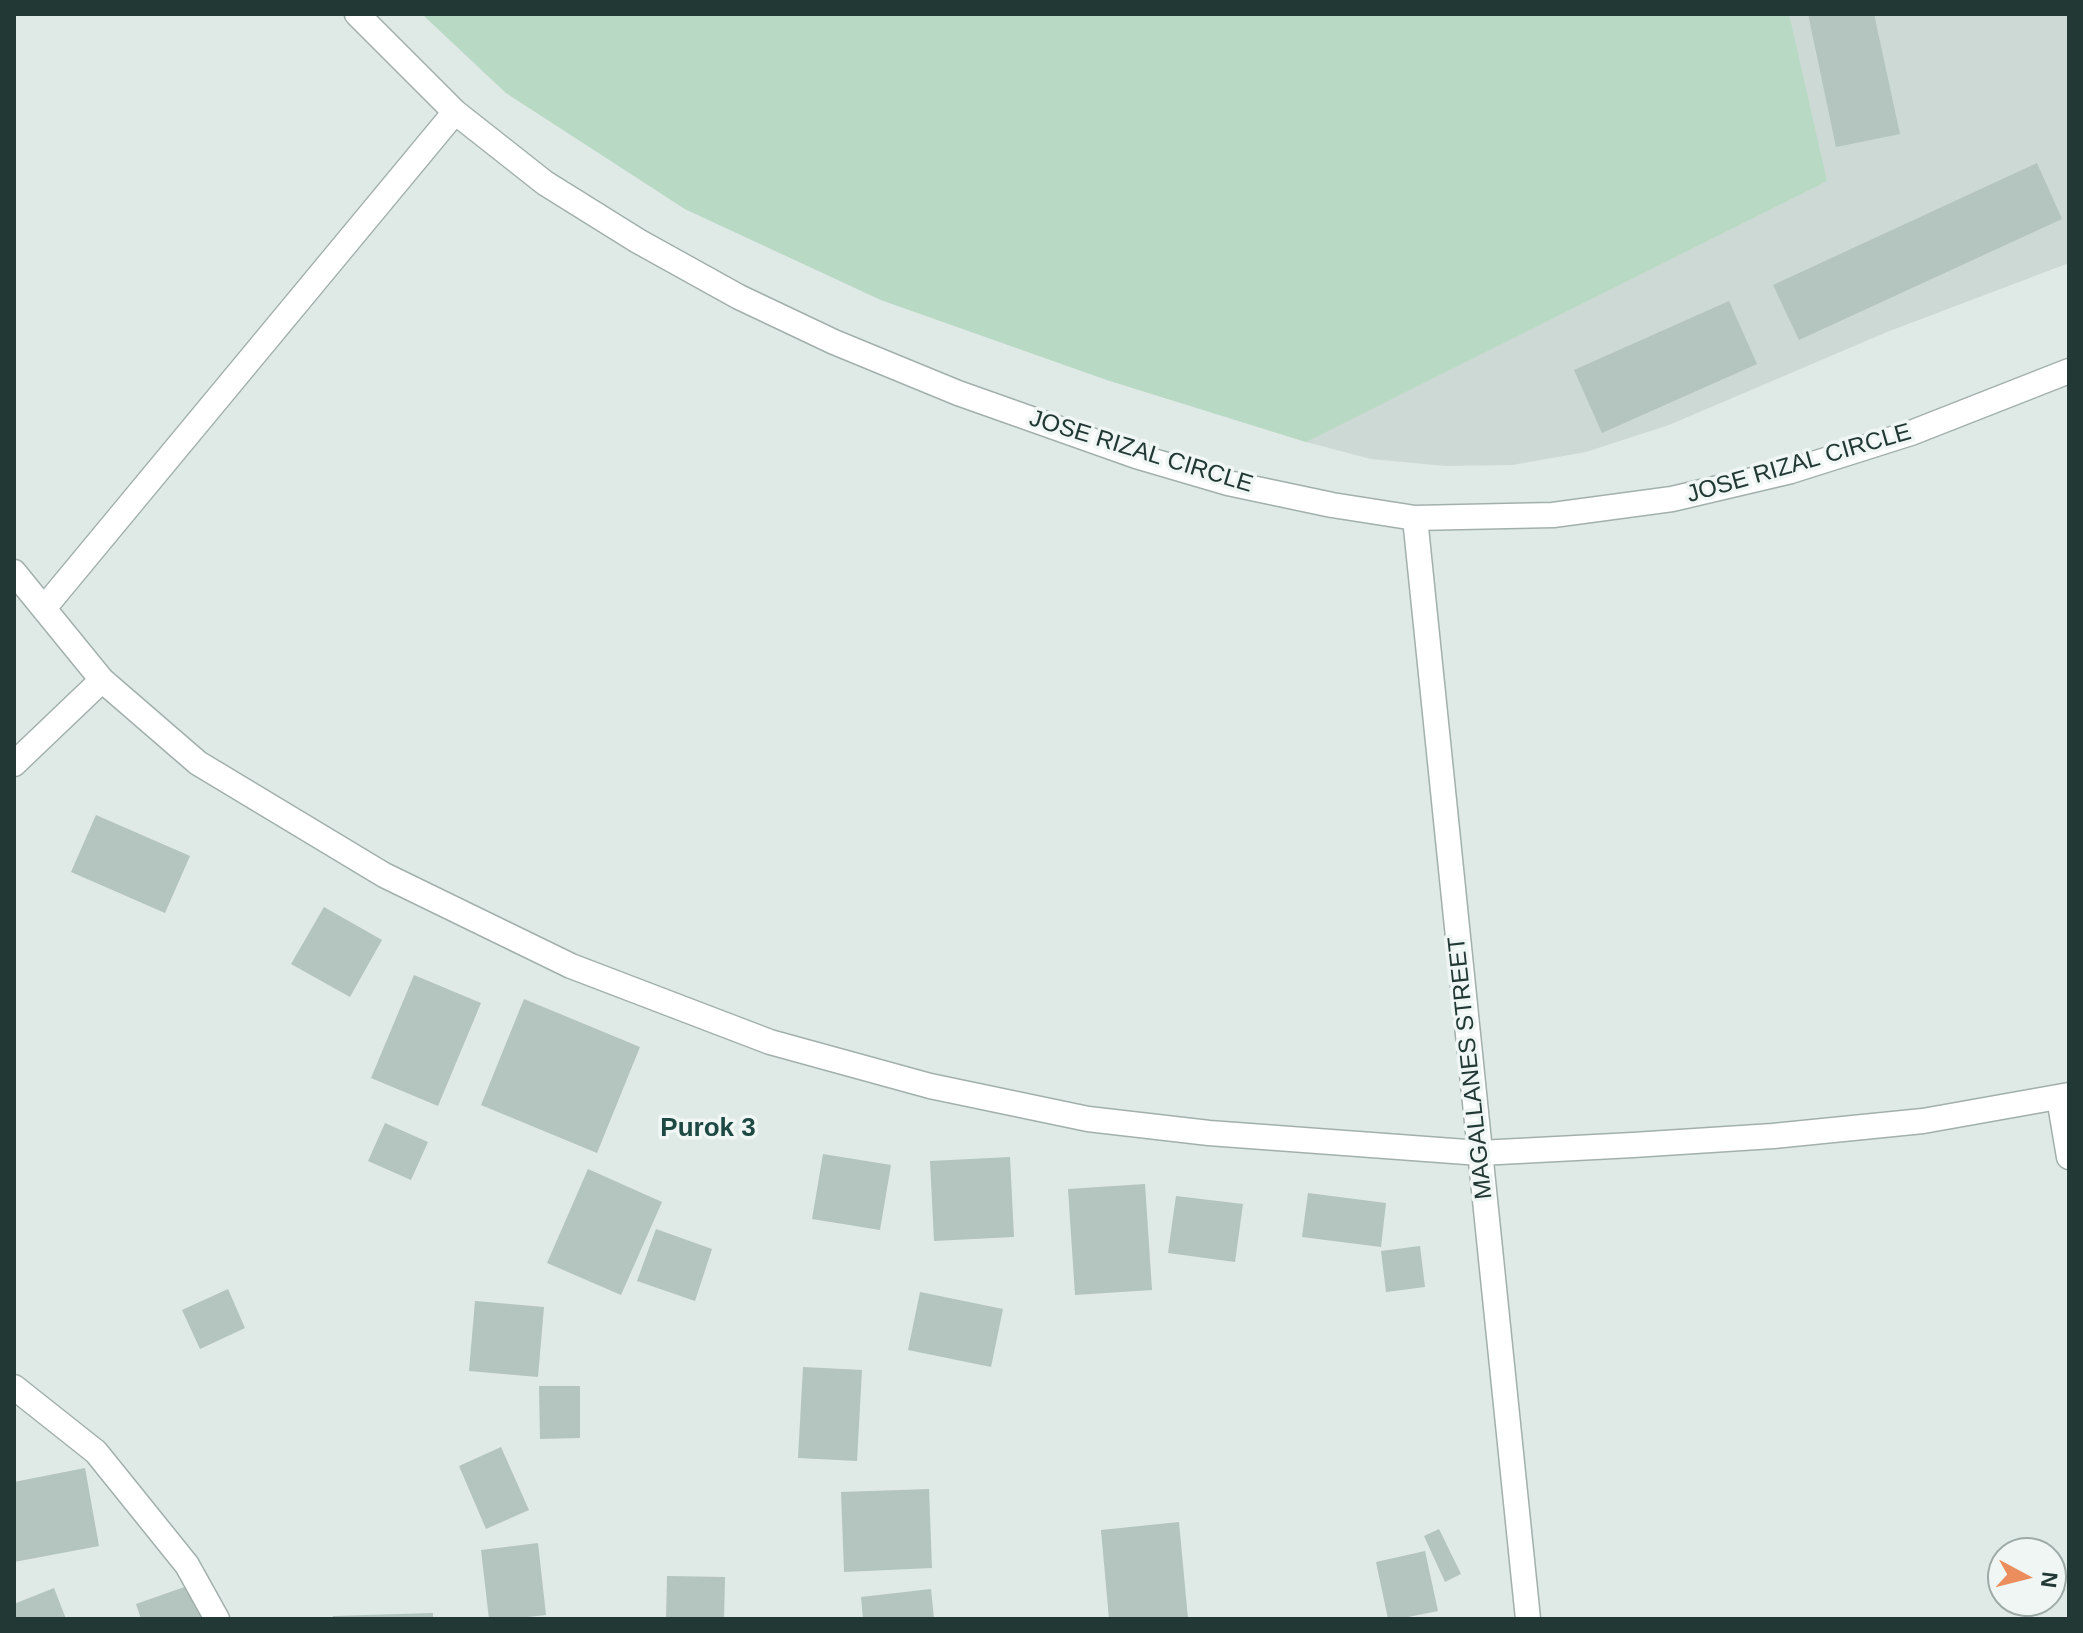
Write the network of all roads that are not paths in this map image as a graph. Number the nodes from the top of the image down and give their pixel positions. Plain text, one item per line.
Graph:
1 (357, 14) edge
2 (455, 112) junction
3 (2069, 371) edge
4 (1415, 518) junction
5 (14, 572) edge
6 (45, 607) junction
7 (102, 680) junction
8 (14, 764) edge
9 (2064, 1096) edge
10 (1480, 1153) junction
11 (2069, 1157) edge
12 (14, 1387) edge
13 (217, 1619) edge
14 (1528, 1619) edge

1 - 2 street, JOSE RIZAL CIRCLE
2 - 4 street, JOSE RIZAL CIRCLE
2 - 6 street
3 - 4 street, JOSE RIZAL CIRCLE
4 - 10 street, MAGALLANES STREET
5 - 6 street
6 - 7 street
7 - 8 street
7 - 10 street
9 - 10 street
9 - 11 street
10 - 14 street, MAGALLANES STREET
12 - 13 street

